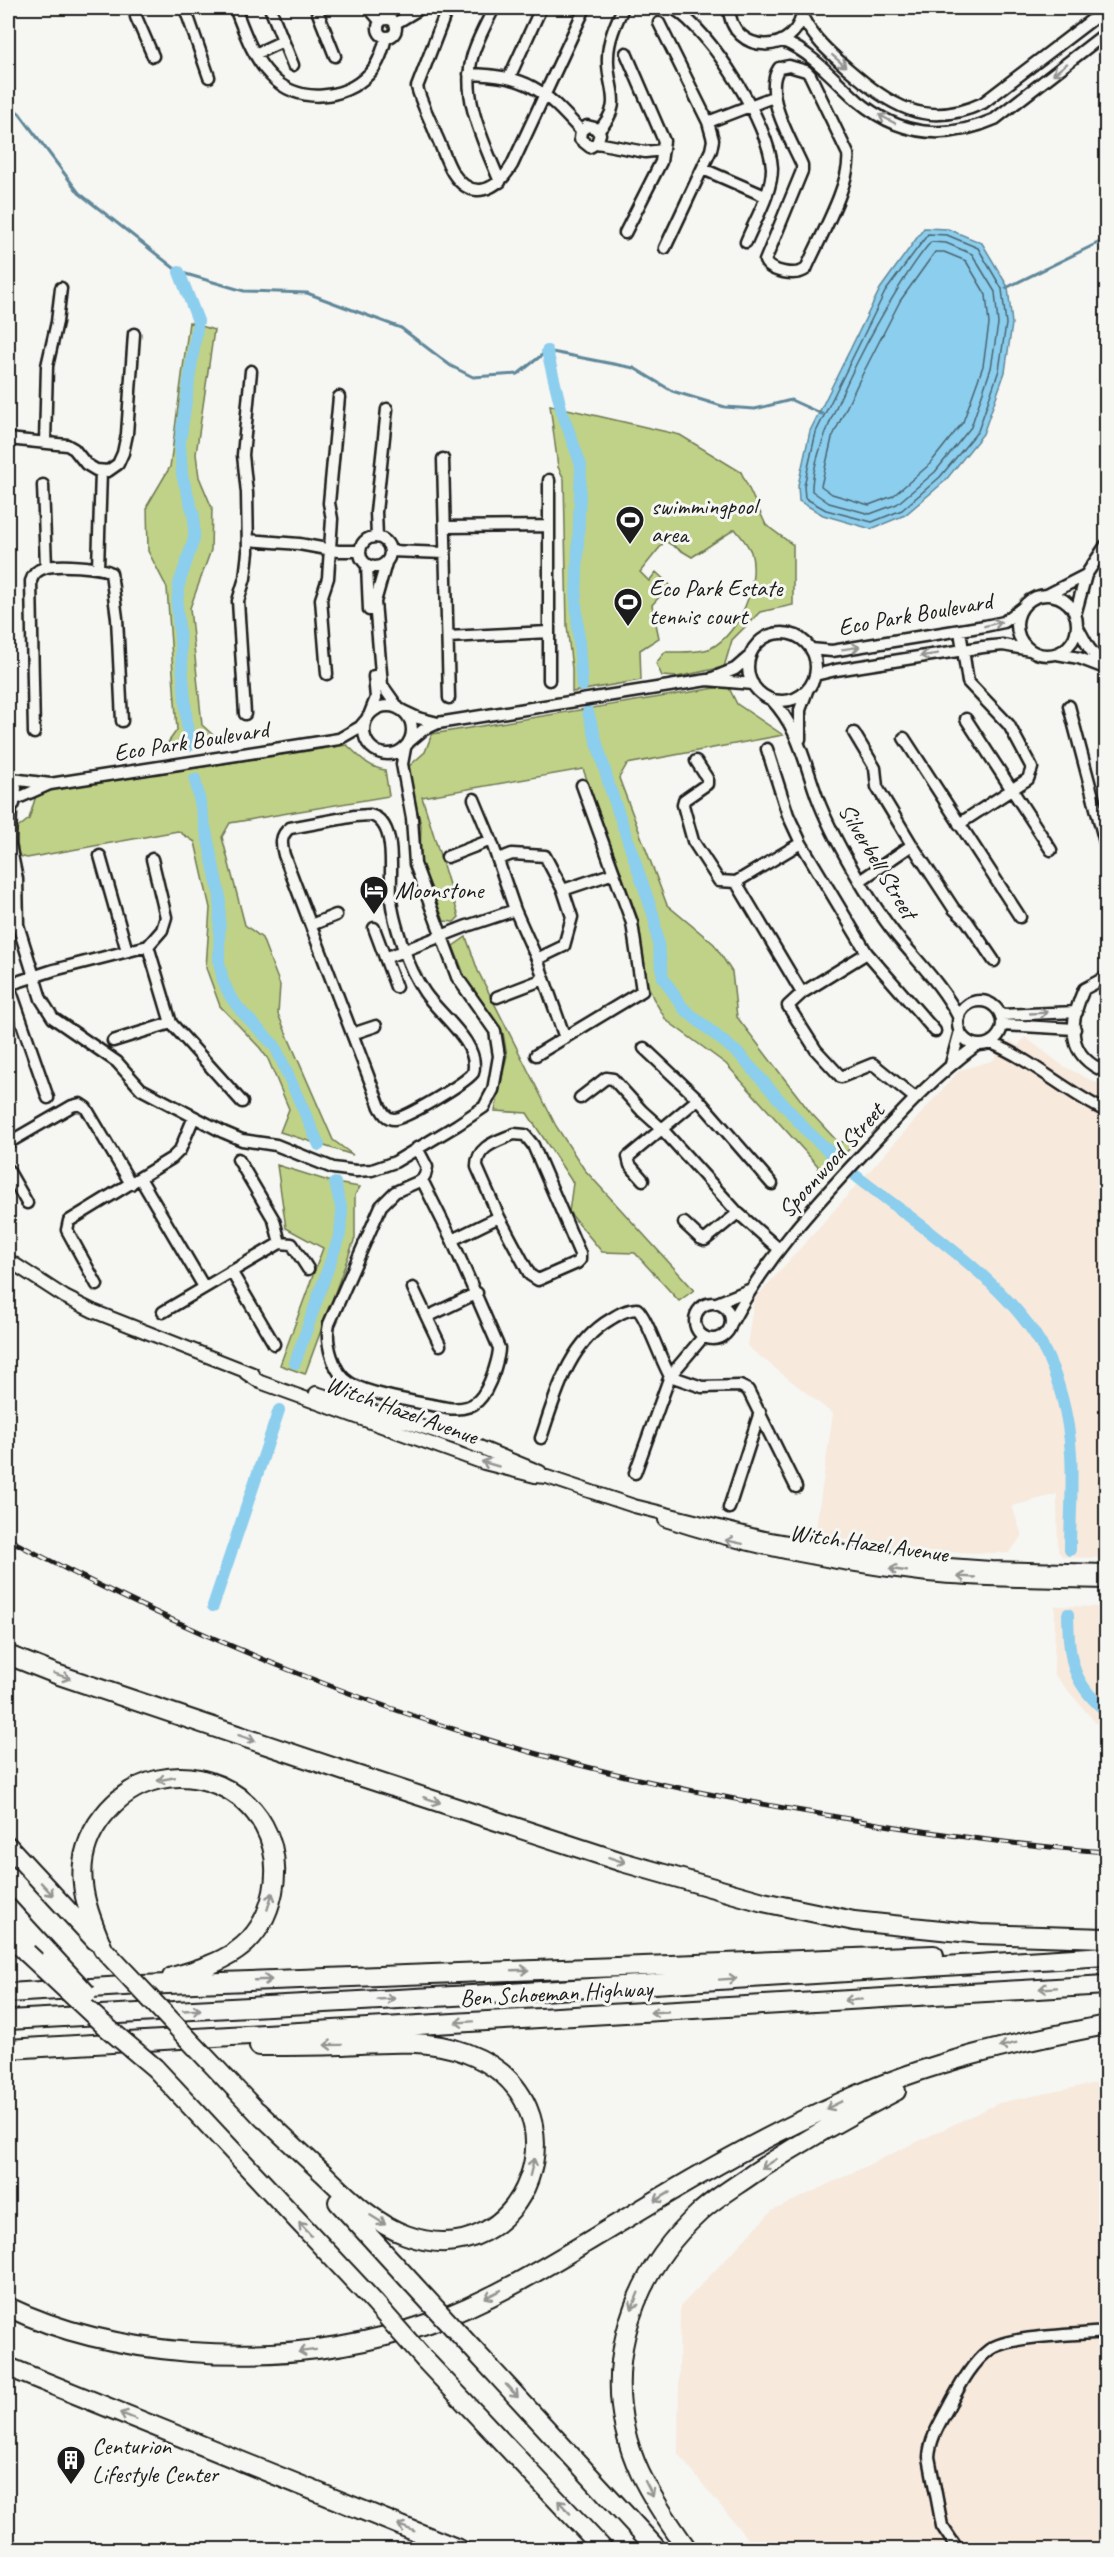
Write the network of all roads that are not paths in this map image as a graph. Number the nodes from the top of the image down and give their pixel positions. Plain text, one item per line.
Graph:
1 (135, 8) edge
2 (185, 8) edge
3 (235, 8) edge
4 (270, 8) edge
5 (316, 8) edge
6 (369, 8) edge
7 (421, 8) edge
8 (494, 8) edge
9 (541, 8) edge
10 (585, 8) edge
11 (623, 8) edge
12 (673, 8) edge
13 (729, 8) edge
14 (1107, 9) edge
15 (803, 12) edge
16 (444, 16) dead end
17 (380, 21) junction
18 (396, 23) junction
19 (659, 23) dead end
20 (1107, 33) edge
21 (386, 37) junction
22 (283, 41) junction
23 (783, 41) junction
24 (626, 53) dead end
25 (255, 54) junction
26 (153, 56) dead end
27 (335, 56) dead end
28 (293, 65) dead end
29 (469, 74) junction
30 (209, 77) dead end
31 (509, 78) junction
32 (544, 93) junction
33 (773, 97) junction
34 (749, 107) junction
35 (708, 122) junction
36 (581, 131) junction
37 (598, 131) junction
38 (597, 143) junction
39 (663, 150) junction
40 (703, 169) junction
41 (500, 182) junction
42 (765, 196) junction
43 (625, 233) dead end
44 (746, 242) dead end
45 (665, 248) dead end
46 (61, 288) dead end
47 (134, 334) dead end
48 (251, 371) dead end
49 (339, 397) dead end
50 (387, 409) dead end
51 (8, 439) edge
52 (45, 442) junction
53 (443, 459) dead end
54 (102, 471) junction
55 (549, 480) dead end
56 (43, 485) dead end
57 (549, 526) junction
58 (445, 527) junction
59 (377, 537) junction
60 (248, 540) junction
61 (1107, 545) edge
62 (329, 549) junction
63 (360, 551) junction
64 (390, 551) junction
65 (446, 553) junction
66 (386, 563) junction
67 (367, 565) junction
68 (46, 567) junction
69 (98, 568) junction
70 (1086, 575) junction
71 (1047, 595) junction
72 (1022, 608) junction
73 (1076, 621) junction
74 (960, 631) junction
75 (549, 632) junction
76 (448, 637) junction
77 (811, 649) junction
78 (964, 650) junction
79 (1030, 650) junction
80 (1057, 654) junction
81 (751, 656) junction
82 (1106, 669) edge
83 (327, 675) dead end
84 (815, 675) junction
85 (549, 680) dead end
86 (707, 680) junction
87 (753, 684) junction
88 (808, 689) junction
89 (449, 698) dead end
90 (771, 699) junction
91 (1069, 706) dead end
92 (401, 710) junction
93 (245, 714) dead end
94 (367, 717) junction
95 (966, 719) dead end
96 (122, 721) dead end
97 (438, 723) junction
98 (34, 733) dead end
99 (854, 733) dead end
100 (904, 738) dead end
101 (339, 739) junction
102 (800, 743) junction
103 (407, 744) junction
104 (369, 747) junction
105 (767, 749) dead end
106 (384, 755) junction
107 (696, 761) dead end
108 (10, 777) edge
109 (50, 784) junction
110 (405, 785) junction
111 (582, 785) dead end
112 (1010, 790) junction
113 (474, 799) dead end
114 (12, 806) edge
115 (959, 824) junction
116 (492, 840) junction
117 (9, 843) edge
118 (801, 843) junction
119 (912, 845) junction
120 (1107, 846) edge
121 (1051, 850) dead end
122 (100, 856) dead end
123 (447, 857) dead end
124 (152, 859) dead end
125 (499, 859) junction
126 (614, 873) junction
127 (861, 880) junction
128 (735, 882) junction
129 (562, 890) junction
130 (514, 910) junction
131 (336, 915) dead end
132 (1020, 917) dead end
133 (311, 925) junction
134 (374, 928) dead end
135 (441, 936) junction
136 (148, 946) junction
137 (127, 951) junction
138 (404, 951) junction
139 (867, 953) junction
140 (385, 958) junction
141 (537, 959) junction
142 (994, 961) dead end
143 (34, 975) junction
144 (1107, 977) edge
145 (544, 979) junction
146 (8, 984) edge
147 (396, 987) dead end
148 (943, 989) junction
149 (802, 993) junction
150 (497, 997) dead end
151 (972, 1002) junction
152 (1077, 1012) junction
153 (959, 1018) junction
154 (171, 1023) junction
155 (1002, 1023) junction
156 (376, 1026) dead end
157 (1075, 1029) junction
158 (935, 1031) dead end
159 (960, 1031) junction
160 (352, 1034) junction
161 (565, 1038) junction
162 (113, 1041) dead end
163 (991, 1043) junction
164 (976, 1045) junction
165 (644, 1048) dead end
166 (1015, 1053) junction
167 (536, 1055) dead end
168 (951, 1064) junction
169 (1107, 1072) edge
170 (48, 1098) dead end
171 (580, 1098) dead end
172 (915, 1098) junction
173 (698, 1099) junction
174 (242, 1102) dead end
175 (1107, 1111) edge
176 (194, 1117) junction
177 (662, 1129) junction
178 (8, 1143) edge
179 (417, 1149) junction
180 (238, 1159) dead end
181 (8, 1170) edge
182 (422, 1180) junction
183 (643, 1180) dead end
184 (135, 1181) junction
185 (772, 1184) dead end
186 (27, 1203) dead end
187 (738, 1213) junction
188 (499, 1217) junction
189 (684, 1223) dead end
190 (452, 1240) junction
191 (280, 1243) junction
192 (779, 1249) junction
193 (8, 1255) edge
194 (8, 1260) edge
195 (21, 1267) junction
196 (308, 1269) dead end
197 (231, 1271) junction
198 (97, 1285) dead end
199 (204, 1287) junction
200 (413, 1288) dead end
201 (749, 1290) junction
202 (477, 1293) junction
203 (717, 1303) junction
204 (163, 1312) dead end
205 (427, 1317) junction
206 (732, 1322) junction
207 (704, 1337) junction
208 (274, 1344) dead end
209 (440, 1345) dead end
210 (670, 1376) junction
211 (760, 1412) junction
212 (541, 1438) dead end
213 (635, 1473) dead end
214 (795, 1487) dead end
215 (634, 1506) junction
216 (729, 1508) dead end
217 (1107, 1571) edge
218 (1107, 1582) edge
219 (8, 1655) edge
220 (8, 1846) edge
221 (8, 1908) edge
222 (8, 1933) edge
223 (1107, 1938) edge
224 (105, 1950) junction
225 (1107, 1955) edge
226 (141, 1985) junction
227 (1107, 1985) edge
228 (8, 1993) edge
229 (8, 2020) edge
230 (1107, 2025) edge
231 (97, 2044) junction
232 (8, 2049) edge
233 (947, 2063) junction
234 (155, 2068) junction
235 (257, 2111) junction
236 (8, 2307) edge
237 (1107, 2332) edge
238 (8, 2367) edge
239 (460, 2550) edge
240 (604, 2550) edge
241 (658, 2550) edge
242 (688, 2550) edge
243 (958, 2550) edge

1 - 26 street
2 - 30 street
3 - 25 street
4 - 22 street
5 - 27 street
6 - 17 street
7 - 18 street
8 - 29 street
9 - 31 street
10 - 32 street
11 - 37 street
12 - 34 street
13 - 23 street
15 -> 14 street
15 - 23 street
16 - 41 street
17 - 18 street
17 - 21 street
18 - 21 street
19 - 35 street
20 -> 23 street
21 - 25 street
22 - 25 street
22 - 28 street
24 - 39 street
29 - 31 street
29 - 41 street
31 - 32 street
32 - 36 street
32 - 41 street
33 - 33 street
33 - 34 street
34 - 35 street
34 - 42 street
35 - 40 street
36 - 37 street
36 - 38 street
37 - 38 street
38 - 39 street
39 - 43 street
40 - 42 street
40 - 45 street
42 - 44 street
46 - 52 street
47 - 54 street
48 - 60 street
49 - 62 street
50 - 59 street
51 - 52 street
52 - 54 street
53 - 58 street
54 - 69 street
55 - 57 street
56 - 68 street
57 - 58 street
57 - 75 street
58 - 65 street
59 - 63 street
59 - 64 street
60 - 62 street
60 - 93 street
61 - 70 street
62 - 63 street
62 - 83 street
63 - 67 street
64 - 65 street
64 - 66 street
65 - 76 street
66 - 67 street
66 - 92 street
67 - 94 street
68 - 69 street
68 - 98 street
69 - 96 street
70 - 71 street
70 - 73 street
71 - 72 street
71 - 73 street
74 -> 72 street, Eco Park Boulevard
72 - 79 street
73 - 80 street
73 - 82 street
77 -> 74 street, Eco Park Boulevard
74 - 78 street
75 - 76 street
75 - 85 street
76 - 89 street
77 - 81 street
77 - 84 street
78 - 79 street, Eco Park Boulevard
78 -> 84 street, Eco Park Boulevard
78 - 112 street
79 - 80 street
80 - 82 street
81 - 86 street
81 - 87 street
84 - 88 street
86 - 87 street
86 - 97 street
87 - 90 street
88 - 90 street
88 - 102 street, Silverbell Street
90 - 102 street, Silverbell Street
91 - 120 street
92 - 94 street
92 - 97 street
92 - 103 street
94 - 101 street, Eco Park Boulevard
94 - 104 street
95 - 112 street
97 - 103 street
99 - 119 street
100 - 115 street
101 - 104 street, Eco Park Boulevard
101 - 109 street, Eco Park Boulevard
102 - 127 street, Silverbell Street
103 - 106 street
103 - 110 street
104 - 106 street
105 - 118 street
106 - 110 street
107 - 128 street
108 - 109 street, Eco Park Boulevard
108 - 114 street
109 - 114 street, Eco Park Boulevard
110 - 135 street
111 - 126 street
112 - 115 street
112 - 121 street
113 - 116 street
114 - 117 street
115 - 132 street
116 - 123 street
116 - 125 street
117 - 143 street
118 - 128 street
118 - 139 street
119 - 127 street
119 - 142 street
122 - 137 street
124 - 136 street
125 - 129 street
125 - 130 street
126 - 129 street
126 - 161 street
127 - 148 street, Silverbell Street
128 - 149 street
129 - 141 street
130 - 135 street
130 - 141 street
131 - 133 street
133 - 138 street
133 - 160 street
134 - 140 street
135 - 138 street
135 - 179 street
136 - 137 street
136 - 154 street
137 - 143 street
138 - 140 street
138 - 160 street
139 - 149 street
139 - 158 street
140 - 147 street
141 - 145 street
143 - 146 street
143 - 176 street
144 - 152 street
145 - 150 street
145 - 161 street
146 - 170 street
148 - 151 street, Silverbell Street
148 - 153 street, Silverbell Street
149 - 172 street
151 - 153 street
151 - 155 street
155 -> 152 street
152 - 157 street
153 - 159 street
154 - 162 street
154 - 174 street
155 - 157 street
155 - 163 street
155 - 166 street
156 - 160 street
157 - 169 street
159 - 164 street
159 - 168 street
161 - 167 street
163 - 164 street
163 - 166 street
164 - 168 street, Spoonwood Street
165 - 173 street
166 - 175 street
168 - 172 street, Spoonwood Street
171 - 177 street
172 - 192 street, Spoonwood Street
173 - 177 street
173 - 185 street
176 - 179 street
176 - 184 street
177 - 183 street
177 - 187 street
178 - 184 street
179 - 182 street
180 - 191 street
181 - 186 street
182 - 190 street
182 - 202 street
184 - 198 street
184 - 199 street
187 - 189 street
187 - 192 street
188 - 188 street
188 - 190 street
190 - 202 street
191 - 196 street
191 - 197 street
192 - 201 street, Spoonwood Street
193 - 195 street, Witch Hazel Avenue
194 - 195 street, Witch Hazel Avenue
195 - 215 street, Witch Hazel Avenue
197 - 199 street
197 - 208 street
199 - 204 street
200 - 205 street
201 - 203 street
201 - 206 street, Spoonwood Street
202 - 205 street
203 - 206 street
203 - 207 street
205 - 209 street
206 - 207 street
207 - 210 street
210 - 211 street
210 - 212 street
210 - 213 street
211 - 214 street
211 - 216 street
215 - 217 street, Witch Hazel Avenue
218 -> 215 street, Witch Hazel Avenue
219 -> 223 highway
220 -> 224 highway
221 - 234 highway, bridge
222 - 234 highway, bridge
226 -> 224 highway
224 - 235 highway, bridge
226 -> 225 highway
229 -> 225 highway, Ben Schoeman Highway
226 - 228 highway
227 -> 231 highway, Ben Schoeman Highway
230 -> 233 highway
231 - 232 highway, Ben Schoeman Highway
235 -> 231 highway
233 -> 236 highway
233 -> 242 highway
240 -> 234 highway, bridge
235 -> 241 highway, bridge
237 - 243 street
239 -> 238 highway

